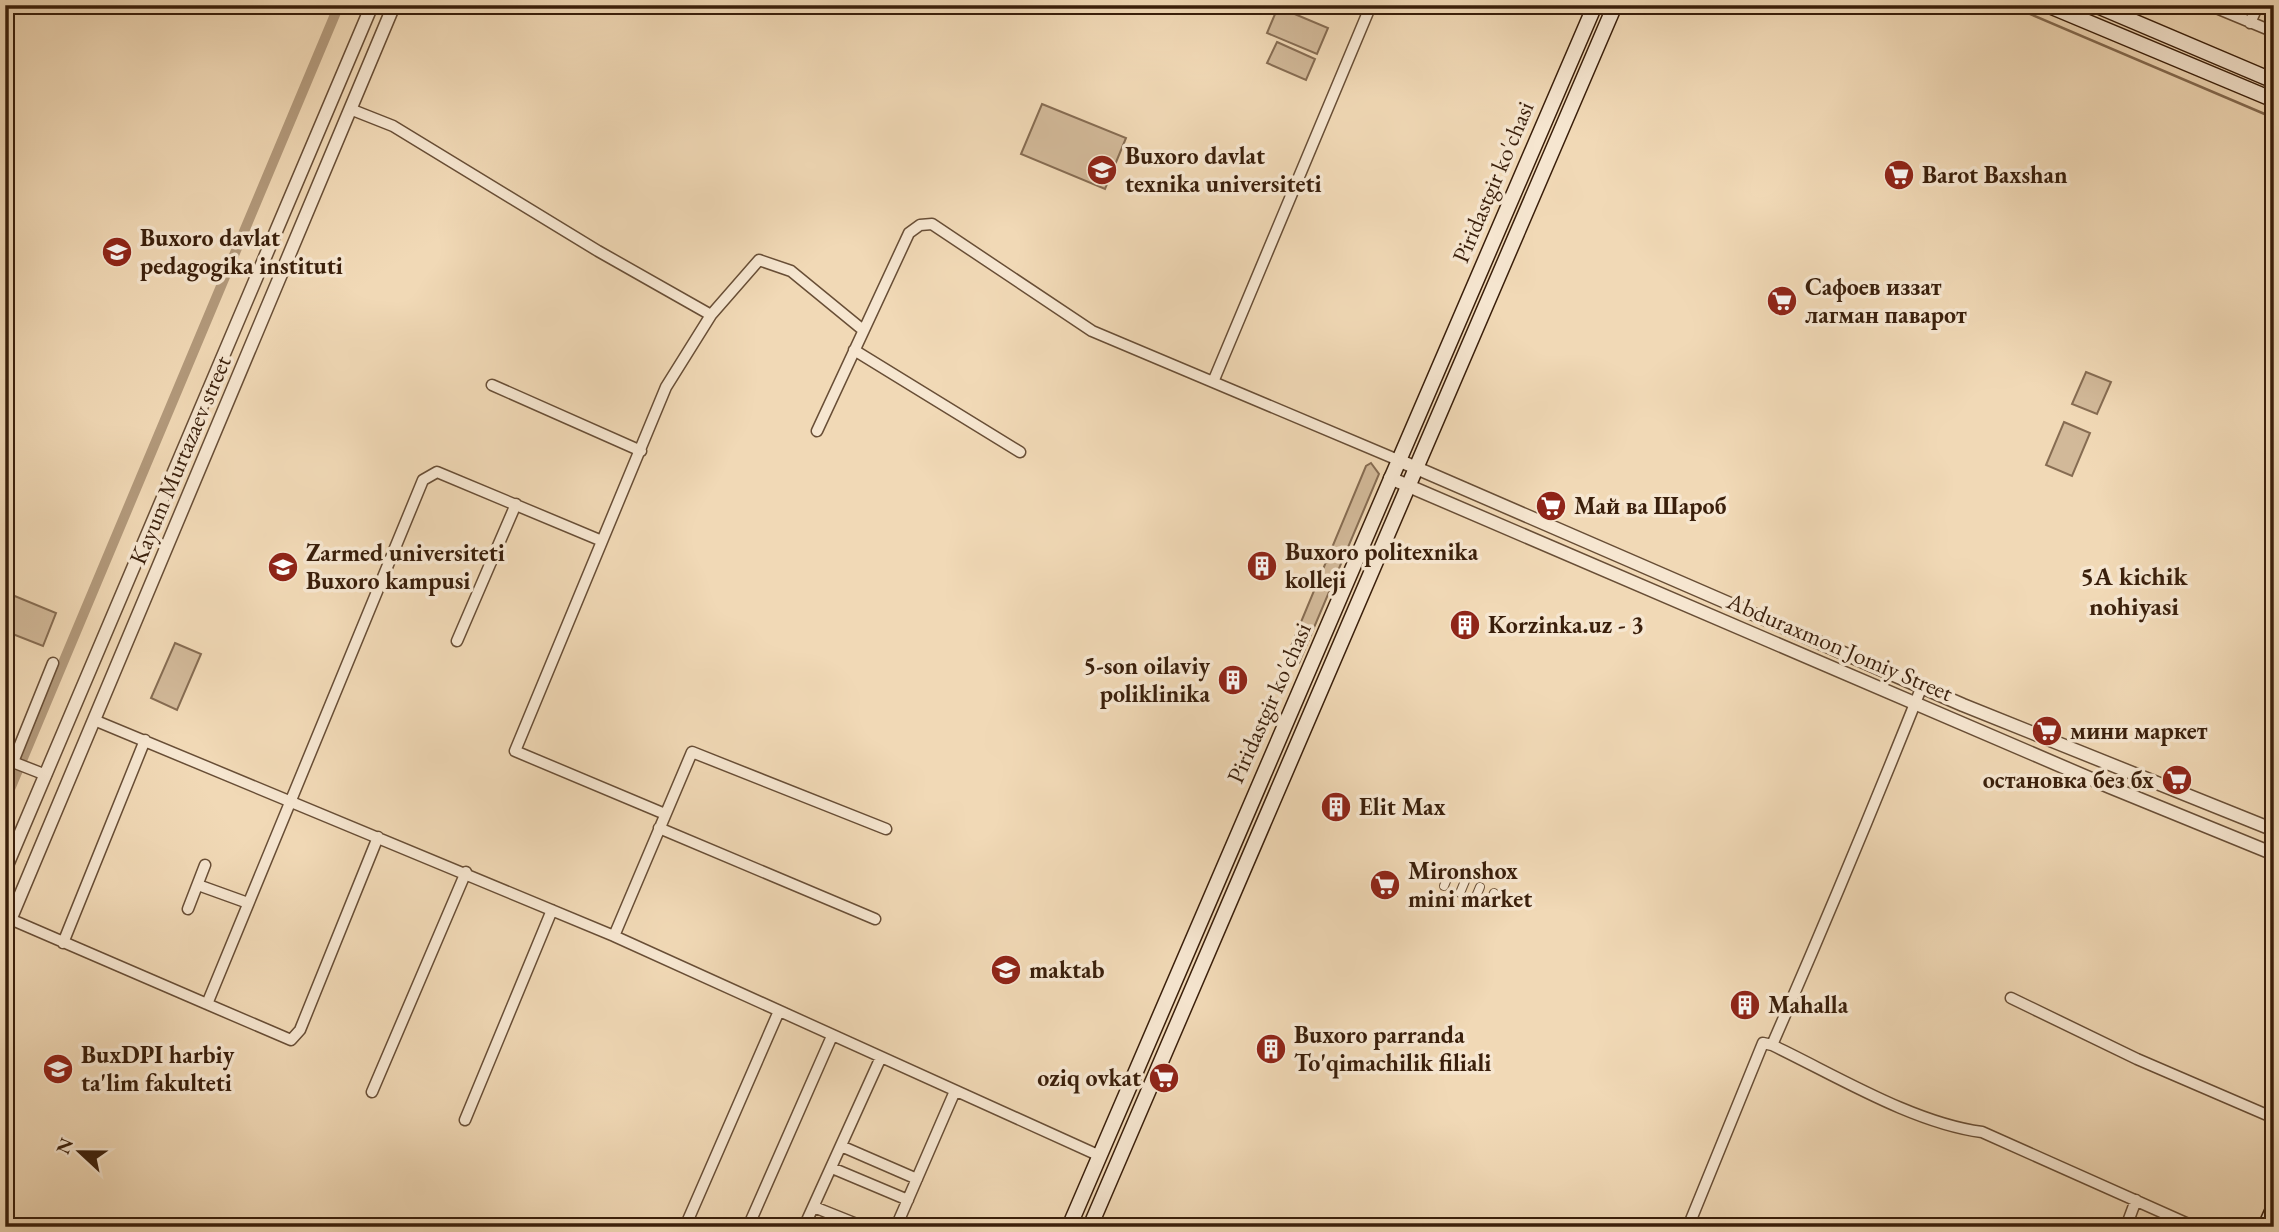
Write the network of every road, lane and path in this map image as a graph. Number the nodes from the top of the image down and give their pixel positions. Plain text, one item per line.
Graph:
1 (394, 5) edge
2 (1371, 5) edge
3 (1595, 5) edge
4 (1615, 5) edge
5 (2047, 5) edge
6 (2095, 5) edge
7 (2209, 5) edge
8 (2258, 5) edge
9 (370, 11) edge
10 (2250, 23) junction
11 (386, 24) junction
12 (2274, 32) edge
13 (354, 48) junction
14 (373, 56) junction
15 (2274, 81) edge
16 (2274, 100) edge
17 (350, 109) junction
18 (711, 315) junction
19 (863, 330) junction
20 (854, 350) junction
21 (1213, 382) junction
22 (492, 385) dead end
23 (817, 431) dead end
24 (640, 451) junction
25 (1020, 452) dead end
26 (1398, 460) junction
27 (1416, 467) junction
28 (1390, 478) junction
29 (1409, 485) junction
30 (516, 504) junction
31 (602, 541) junction
32 (457, 641) dead end
33 (53, 663) dead end
34 (1923, 686) junction
35 (80, 695) junction
36 (1916, 703) junction
37 (100, 704) junction
38 (94, 720) junction
39 (145, 740) junction
40 (15, 763) edge
41 (46, 775) junction
42 (292, 801) junction
43 (665, 814) junction
44 (659, 828) junction
45 (886, 829) dead end
46 (2274, 830) edge
47 (378, 837) junction
48 (2274, 854) edge
49 (205, 865) dead end
50 (5, 870) edge
51 (466, 872) junction
52 (1449, 874) dead end
53 (1465, 881) dead end
54 (198, 885) junction
55 (1444, 886) dead end
56 (1480, 887) dead end
57 (1460, 893) dead end
58 (1494, 893) dead end
59 (1475, 899) dead end
60 (248, 903) junction
61 (1489, 905) dead end
62 (188, 909) dead end
63 (552, 910) junction
64 (10, 919) junction
65 (875, 919) dead end
66 (5, 932) edge
67 (614, 936) junction
68 (63, 943) junction
69 (2011, 998) dead end
70 (207, 1004) junction
71 (779, 1012) junction
72 (832, 1036) junction
73 (1772, 1045) junction
74 (881, 1057) junction
75 (372, 1091) dead end
76 (955, 1091) junction
77 (2274, 1118) edge
78 (465, 1120) dead end
79 (841, 1146) junction
80 (1100, 1156) junction
81 (832, 1168) junction
82 (917, 1179) junction
83 (908, 1200) junction
84 (2136, 1200) junction
85 (814, 1207) junction
86 (2274, 1207) edge
87 (688, 1220) dead end
88 (750, 1226) edge
89 (804, 1227) edge
90 (864, 1227) edge
91 (896, 1227) edge
92 (1069, 1227) edge
93 (1090, 1227) edge
94 (1688, 1227) edge
95 (2126, 1227) edge
96 (2195, 1227) edge
97 (2265, 1227) edge

1 - 11 street, Kayum Murtazaev street
2 - 21 street
3 - 26 main road, Piridastgir ko'chasi
4 - 27 main road, Piridastgir ko'chasi
5 - 16 main road
6 - 15 main road
7 - 10 street
8 - 10 street
9 - 11 street
9 - 13 street, Kayum Murtazaev street
10 - 12 street
11 - 14 street, Kayum Murtazaev street
13 - 14 street
13 - 35 street, Kayum Murtazaev street
14 - 17 street, Kayum Murtazaev street
17 - 18 street
17 - 37 street, Kayum Murtazaev street
18 - 19 street
18 - 24 street
19 - 20 street
19 - 21 street
20 - 23 street
20 - 25 street
21 - 26 street
22 - 24 street
24 - 31 street
26 - 27 street, Abduraxmon Jomiy Street
26 - 28 main road, Piridastgir ko'chasi
27 - 29 main road, Piridastgir ko'chasi
27 - 34 street, Abduraxmon Jomiy Street
28 - 29 street, Abduraxmon Jomiy Street
28 - 80 main road, Piridastgir ko'chasi
29 - 36 street, Abduraxmon Jomiy Street
29 - 93 main road, Piridastgir ko'chasi
30 - 31 street
30 - 32 street
30 - 42 street
31 - 43 street
33 - 40 street
34 - 36 street
34 - 46 street, Abduraxmon Jomiy Street
35 - 37 street
35 - 41 street, Kayum Murtazaev street
36 - 48 street, Abduraxmon Jomiy Street
36 - 73 street
37 - 38 street, Kayum Murtazaev street
38 - 39 street
38 - 64 street, Kayum Murtazaev street
39 - 42 street
39 - 68 street
40 - 41 street
41 - 50 street, Kayum Murtazaev street
42 - 47 street
42 - 60 street
43 - 44 street
43 - 45 street
44 - 65 street
44 - 67 street
47 - 51 street
47 - 70 street
49 - 54 street
51 - 63 street
51 - 75 street
52 - 55 street
53 - 57 street
54 - 60 street
54 - 62 street
56 - 59 street
58 - 61 street
60 - 70 street
63 - 67 street
63 - 78 street
64 - 66 street, Kayum Murtazaev street
64 - 68 street
67 - 71 street
68 - 70 street
69 - 77 street
71 - 72 street
71 - 87 street
72 - 74 street
72 - 88 street
73 - 84 street
73 - 94 street
74 - 76 street
74 - 79 street
76 - 80 street
76 - 82 street
79 - 81 street
79 - 82 street
80 - 92 main road, Piridastgir ko'chasi
81 - 83 street
81 - 85 street
82 - 83 street
83 - 91 street
84 - 95 street
84 - 96 street
85 - 89 street
85 - 90 street
86 - 97 main road

